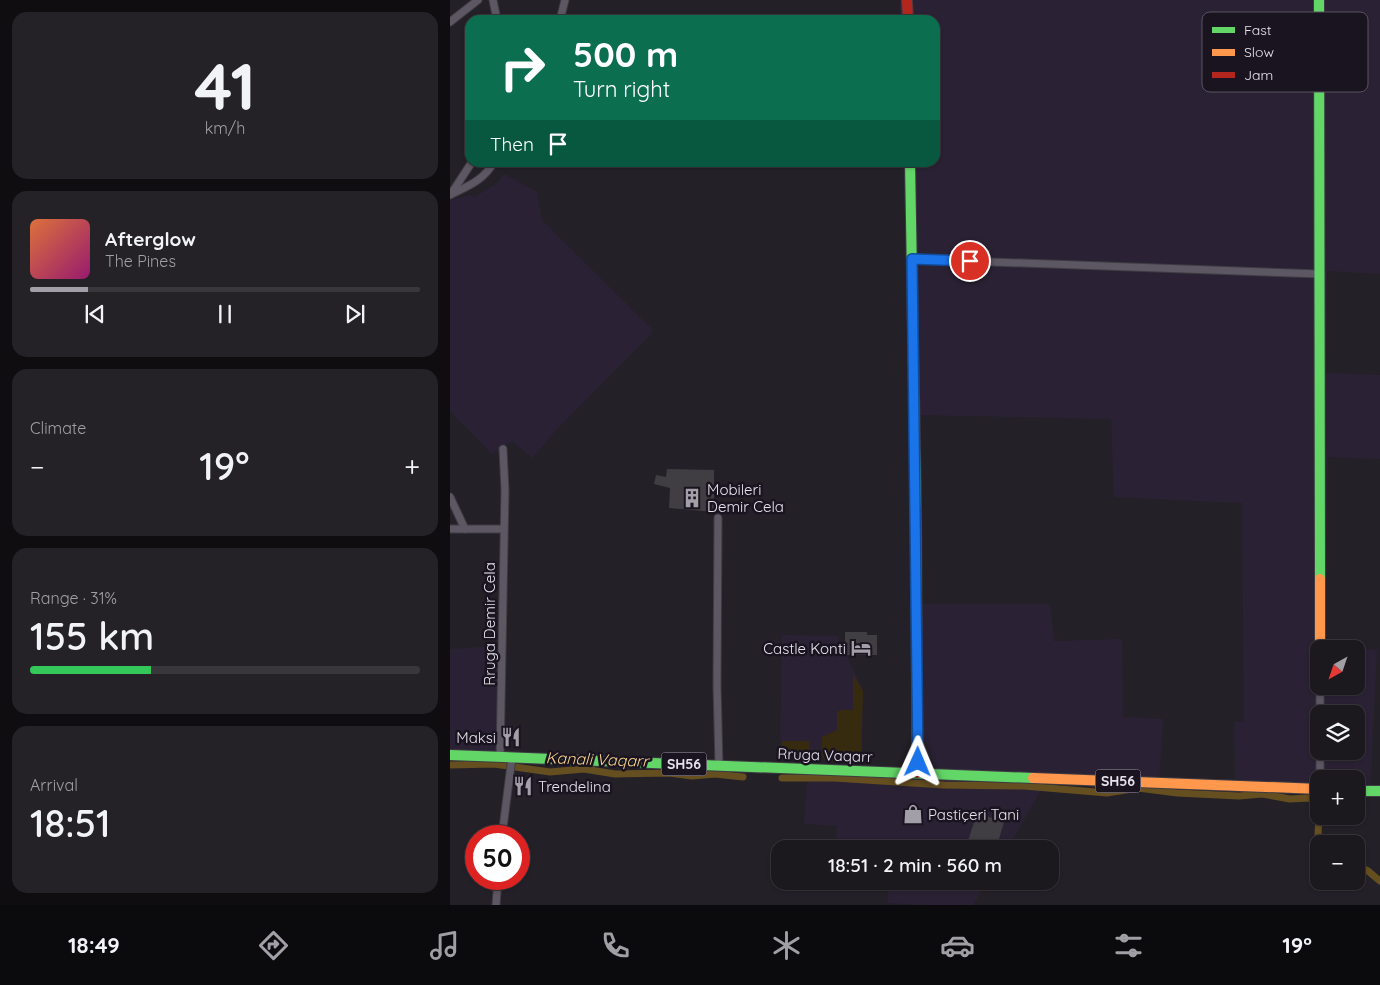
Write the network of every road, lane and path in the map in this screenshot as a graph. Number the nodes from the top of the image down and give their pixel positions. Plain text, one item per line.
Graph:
1 (478, 0) edge
2 (493, 0) edge
3 (565, 0) edge
4 (907, 0) edge
5 (496, 15) edge
6 (561, 15) edge
7 (908, 15) edge
8 (450, 22) edge
9 (1319, 92) edge
10 (469, 167) edge
11 (491, 167) edge
12 (910, 167) edge
13 (450, 195) edge
14 (912, 259) junction
15 (1320, 274) junction
16 (503, 449) dead end
17 (450, 497) edge
18 (718, 518) dead end
19 (450, 529) edge
20 (465, 529) junction
21 (503, 530) junction
22 (1320, 640) edge
23 (450, 755) edge
24 (500, 757) junction
25 (511, 763) junction
26 (719, 766) junction
27 (917, 774) junction
28 (1310, 789) edge
29 (1365, 790) edge
30 (1380, 791) edge
31 (503, 825) edge
32 (497, 890) edge
33 (496, 905) edge

1 - 8 street
2 - 5 street
3 - 6 street
4 - 7 main road
9 - 15 main road
10 - 13 street
11 - 13 street
12 - 14 main road
14 - 15 street
14 - 27 main road
15 - 22 main road
16 - 21 street, Rruga Demir Cela
17 - 20 street
18 - 26 street
19 - 20 street
20 - 21 street
21 - 24 street, Rruga Demir Cela
23 - 24 main road, Rruga Vaqarr / SH56
24 - 25 main road, Rruga Vaqarr / SH56
25 - 26 main road, Rruga Vaqarr / SH56
25 - 31 street
26 - 27 main road, Rruga Vaqarr / SH56
27 - 28 main road, SH56
29 - 30 main road
32 - 33 street

